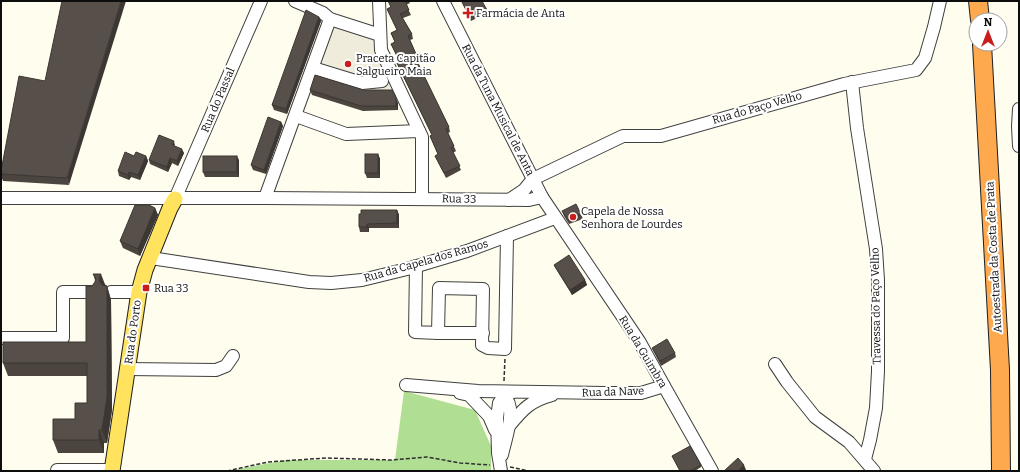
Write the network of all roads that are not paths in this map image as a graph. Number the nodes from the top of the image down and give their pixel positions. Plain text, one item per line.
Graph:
1 (261, 1) edge
2 (295, 1) edge
3 (379, 1) edge
4 (443, 1) edge
5 (940, 1) edge
6 (978, 1) edge
7 (991, 1) edge
8 (979, 12) edge
9 (992, 12) edge
10 (330, 19) junction
11 (380, 35) junction
12 (982, 52) edge
13 (994, 52) edge
14 (313, 68) junction
15 (382, 81) dead end
16 (852, 82) junction
17 (1019, 110) edge
18 (296, 116) junction
19 (419, 131) junction
20 (1019, 146) edge
21 (533, 179) junction
22 (542, 197) junction
23 (1, 198) edge
24 (265, 198) junction
25 (175, 199) junction
26 (422, 199) junction
27 (509, 200) junction
28 (555, 218) junction
29 (507, 236) junction
30 (150, 258) junction
31 (416, 266) junction
32 (93, 292) edge
33 (111, 292) dead end
34 (139, 292) junction
35 (438, 333) junction
36 (483, 333) junction
37 (1, 338) edge
38 (233, 356) dead end
39 (775, 364) dead end
40 (127, 369) junction
41 (406, 385) dead end
42 (664, 386) junction
43 (448, 390) junction
44 (505, 393) junction
45 (563, 393) junction
46 (509, 426) junction
47 (497, 439) junction
48 (864, 459) junction
49 (501, 469) edge
50 (57, 470) dead end
51 (112, 471) edge
52 (712, 471) edge
53 (874, 471) edge
54 (1001, 471) edge
55 (1012, 471) edge

1 - 25 street, Rua do Passal
2 - 10 street
3 - 11 street
4 - 21 street, Rua da Tuna Musical de Anta
5 - 16 street, Rua do Paço Velho
6 - 8 highway
7 - 9 highway
10 - 11 street
10 - 14 street
11 - 19 street
12 - 54 highway, Autoestrada da Costa de Prata
13 - 55 highway, Autoestrada da Costa de Prata
14 - 15 street
14 - 18 street
16 - 21 street, Rua do Paço Velho
16 - 48 street, Travessa do Paço Velho
17 - 20 street
18 - 19 street
18 - 24 street
19 - 26 street
21 - 22 street, Rua da Tuna Musical de Anta
21 - 27 street
22 - 27 street, Rua 33
22 - 28 street, Rua da Tuna Musical de Anta
23 - 25 street, Rua 33
24 - 25 street, Rua 33
24 - 26 street, Rua 33
25 - 30 main road, Rua do Porto
26 - 27 street, Rua 33
28 - 29 street, Rua da Capela dos Ramos
28 - 42 street, Rua da Guimbra
29 - 31 street, Rua da Capela dos Ramos
29 - 36 street
30 - 31 street, Rua da Capela dos Ramos
30 - 34 main road, Rua do Porto
31 - 35 street
32 - 37 street
33 - 34 street
34 - 40 main road, Rua do Porto
35 - 36 street
35 - 36 street
38 - 40 street
39 - 48 street
40 - 51 main road, Rua do Porto
41 - 43 street, Rua da Nave
42 - 45 street, Rua da Nave
42 - 52 street, Rua da Guimbra
43 - 44 street, Rua da Nave
43 - 47 street, Rua da Nave
44 - 45 street, Rua da Nave
44 - 46 street, Rua da Nave
44 - 47 street, Rua da Nave
45 - 46 street, Rua da Nave
46 - 49 street, Rua da Nave
47 - 49 street, Rua da Nave
48 - 53 street
50 - 51 street

